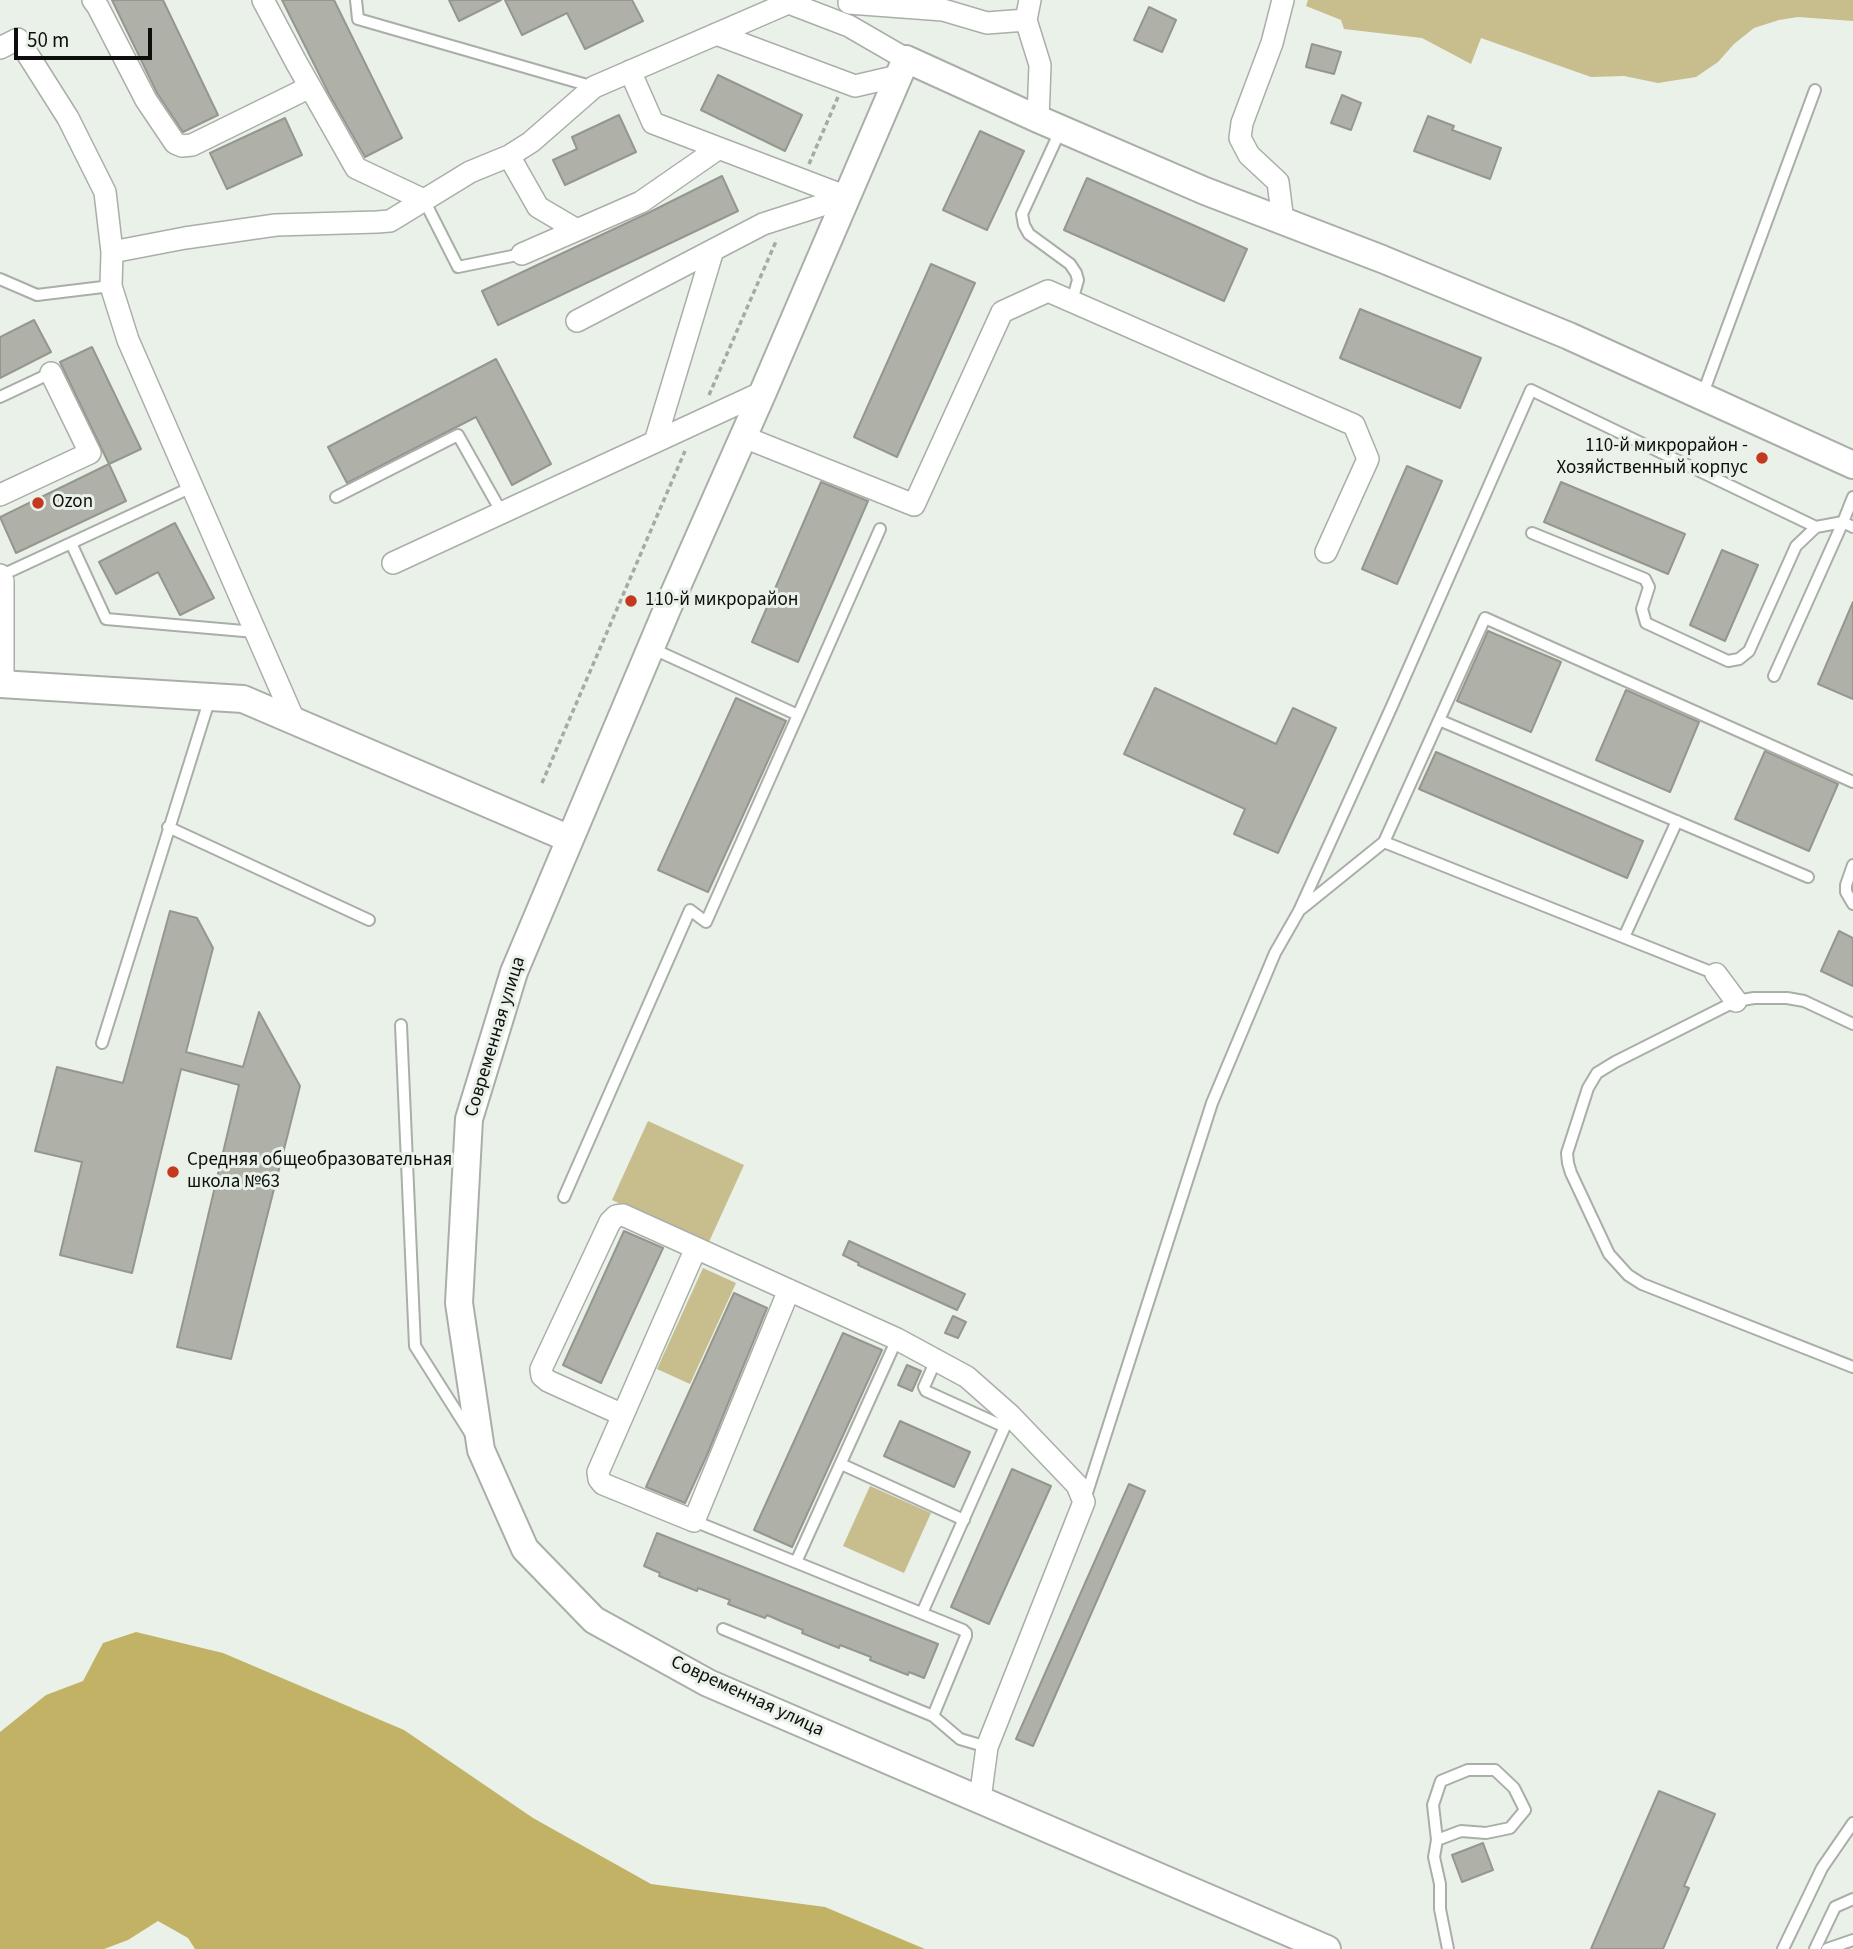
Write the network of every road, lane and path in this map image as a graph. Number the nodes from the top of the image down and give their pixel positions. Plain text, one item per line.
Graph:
1 (93, 0) edge
2 (263, 0) edge
3 (356, 0) edge
4 (1283, 0) edge
5 (785, 1) edge
6 (848, 1) edge
7 (1028, 10) edge
8 (849, 26) junction
9 (716, 34) junction
10 (0, 48) edge
11 (902, 67) junction
12 (630, 71) junction
13 (310, 87) junction
14 (594, 87) junction
15 (1815, 90) dead end
16 (1049, 124) junction
17 (719, 148) junction
18 (509, 156) junction
19 (847, 197) junction
20 (424, 200) junction
21 (1283, 221) junction
22 (578, 230) junction
23 (713, 250) junction
24 (112, 252) junction
25 (522, 254) joint
26 (0, 279) edge
27 (111, 286) junction
28 (1072, 301) junction
29 (577, 321) dead end
30 (51, 373) joint
31 (763, 392) junction
32 (1702, 396) junction
33 (0, 397) edge
34 (744, 436) junction
35 (655, 442) junction
36 (1853, 465) edge
37 (192, 487) junction
38 (0, 495) edge
39 (336, 497) dead end
40 (1853, 497) edge
41 (502, 513) junction
42 (1848, 524) edge
43 (1816, 527) junction
44 (880, 528) dead end
45 (1532, 533) dead end
46 (71, 543) junction
47 (1326, 552) dead end
48 (393, 564) dead end
49 (0, 575) edge
50 (1, 616) edge
51 (255, 632) junction
52 (651, 648) junction
53 (1774, 676) dead end
54 (2, 684) edge
55 (210, 698) junction
56 (799, 715) junction
57 (293, 720) junction
58 (1439, 720) junction
59 (1853, 782) edge
60 (1677, 821) junction
61 (169, 827) junction
62 (570, 839) junction
63 (1384, 842) junction
64 (1853, 865) edge
65 (1808, 877) dead end
66 (1853, 904) edge
67 (1299, 911) junction
68 (369, 920) dead end
69 (1624, 937) junction
70 (1716, 974) joint
71 (1736, 1001) junction
72 (1853, 1024) edge
73 (401, 1025) dead end
74 (102, 1043) dead end
75 (564, 1197) dead end
76 (696, 1248) junction
77 (789, 1290) junction
78 (897, 1339) junction
79 (936, 1360) junction
80 (1853, 1367) edge
81 (623, 1415) junction
82 (1007, 1421) junction
83 (481, 1450) junction
84 (841, 1464) junction
85 (1084, 1502) junction
86 (964, 1520) junction
87 (694, 1521) junction
88 (796, 1562) junction
89 (922, 1613) junction
90 (723, 1629) dead end
91 (933, 1716) junction
92 (987, 1747) junction
93 (980, 1799) junction
94 (1853, 1823) edge
95 (1437, 1840) junction
96 (1853, 1899) edge
97 (1853, 1940) edge
98 (1327, 1949) edge
99 (1448, 1949) edge
100 (1783, 1949) edge
101 (1815, 1949) edge
102 (1827, 1949) edge

1 - 13 street
2 - 13 street
3 - 14 lane
4 - 21 street
5 - 8 street
5 - 9 street
6 - 7 street
6 - 8 street
7 - 16 street
8 - 11 street
9 - 11 street
9 - 12 street
10 - 24 street
11 - 16 street
11 - 19 street, Современная улица
12 - 14 street
12 - 17 street
13 - 20 street
14 - 18 street
15 - 32 lane
16 - 21 street
16 - 28 lane
17 - 19 street
17 - 22 street
18 - 20 street
18 - 22 street
19 - 23 street
19 - 31 street, Современная улица
20 - 24 street
20 - 25 lane
21 - 32 street
22 - 25 street
23 - 29 street
23 - 35 street
24 - 27 street
26 - 27 lane
27 - 37 street
28 - 34 street
28 - 47 street
30 - 33 lane
30 - 38 street
31 - 34 street, Современная улица
31 - 35 street
32 - 36 street
34 - 52 street, Современная улица
35 - 41 street
37 - 46 lane
37 - 51 street
39 - 41 lane
40 - 42 lane
41 - 48 street
42 - 43 lane
42 - 53 lane
43 - 45 lane
43 - 67 lane
44 - 56 lane
46 - 49 lane
46 - 51 lane
49 - 50 street
50 - 54 street
51 - 57 street
52 - 56 lane
52 - 62 street, Современная улица
54 - 55 street
55 - 57 street
55 - 61 lane
56 - 75 lane
57 - 62 street
58 - 59 lane
58 - 60 lane
58 - 63 lane
60 - 65 lane
60 - 69 lane
61 - 68 lane
61 - 74 lane
62 - 83 street, Современная улица
63 - 67 lane
63 - 69 lane
64 - 66 lane
67 - 85 lane
69 - 70 lane
70 - 71 street
71 - 72 lane
71 - 80 lane
73 - 83 lane
76 - 77 street
76 - 81 street
76 - 81 street
77 - 78 street
77 - 87 street
78 - 79 street
78 - 84 lane
79 - 82 street
79 - 82 lane
81 - 87 street
82 - 85 street
82 - 86 lane
83 - 93 street, Современная улица
84 - 86 lane
84 - 88 lane
85 - 92 street
86 - 89 lane
87 - 88 lane
88 - 89 lane
89 - 91 lane
90 - 91 lane
91 - 92 lane
92 - 93 street
93 - 98 street, Современная улица
94 - 100 lane
95 - 95 lane
95 - 99 lane
96 - 101 lane
97 - 102 lane

